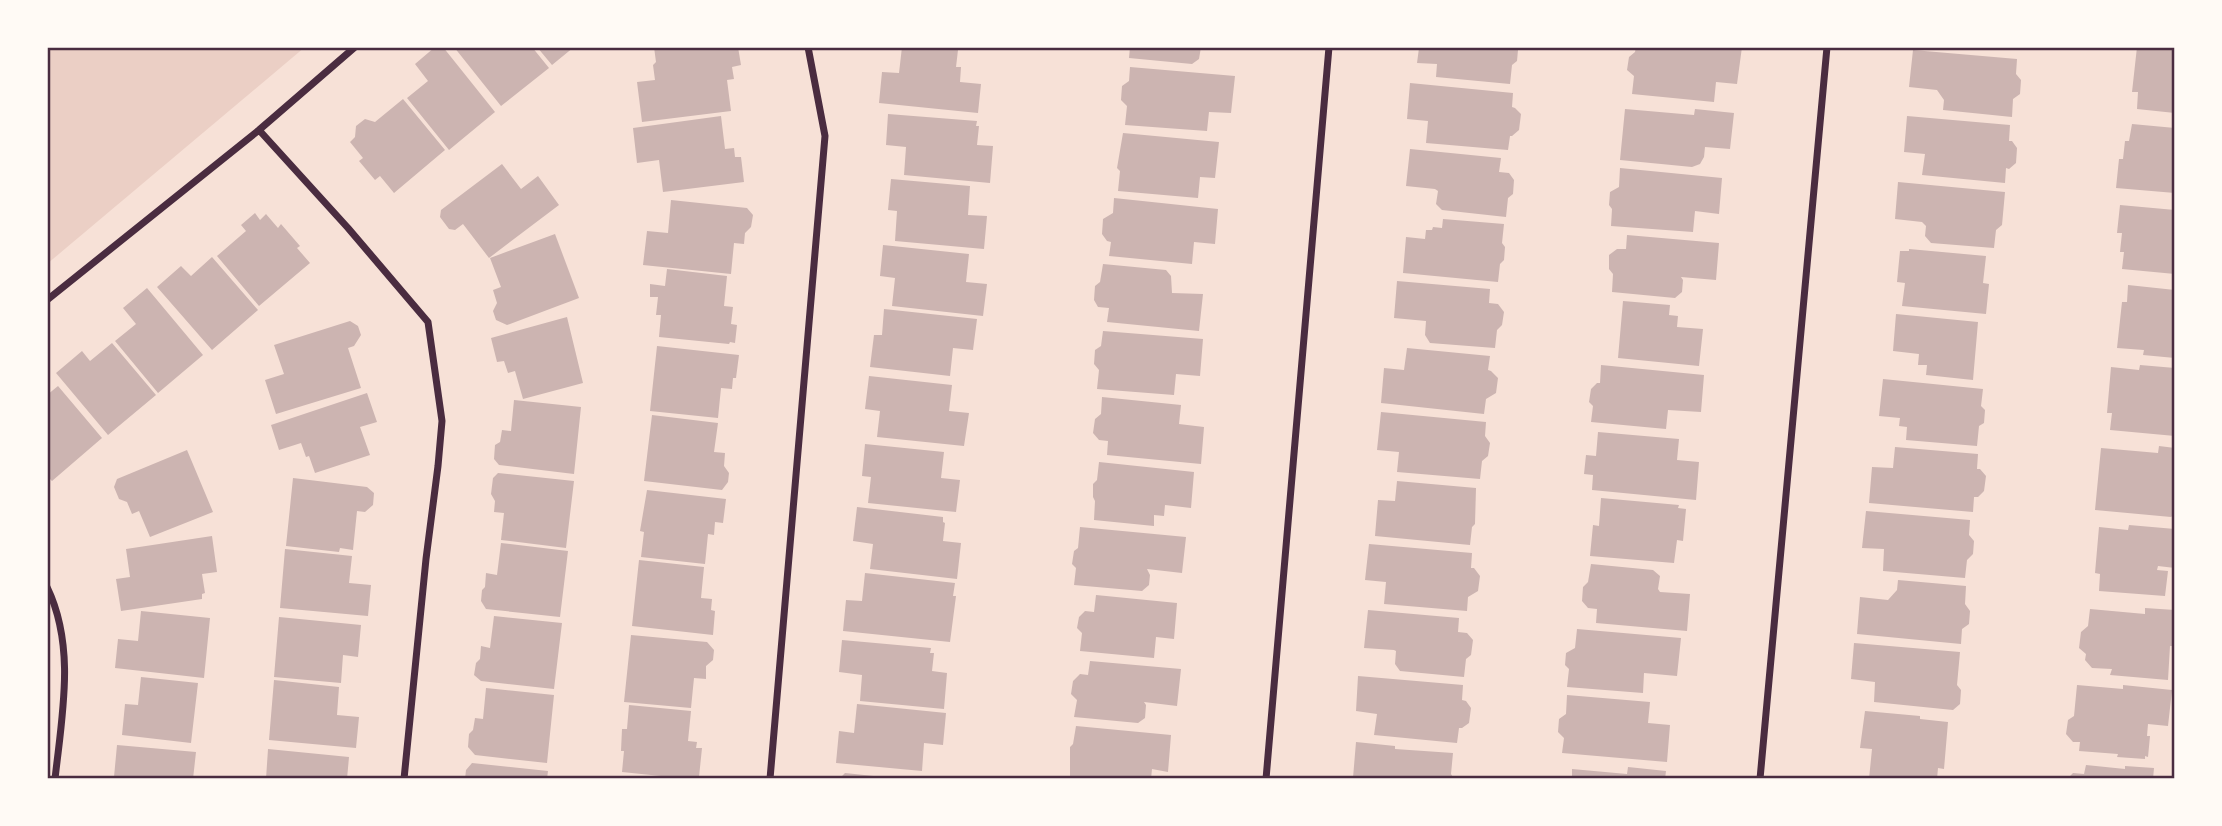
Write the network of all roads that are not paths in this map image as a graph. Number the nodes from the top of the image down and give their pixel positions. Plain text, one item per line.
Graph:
1 (355, 47) edge
2 (808, 47) edge
3 (1329, 47) edge
4 (1827, 47) edge
5 (259, 130) junction
6 (47, 300) edge
7 (47, 587) edge
8 (55, 779) edge
9 (404, 779) edge
10 (771, 779) edge
11 (1266, 779) edge
12 (1760, 779) edge

1 - 5 street
2 - 10 street
3 - 11 street
4 - 12 street
5 - 6 street
5 - 9 street
7 - 8 street

